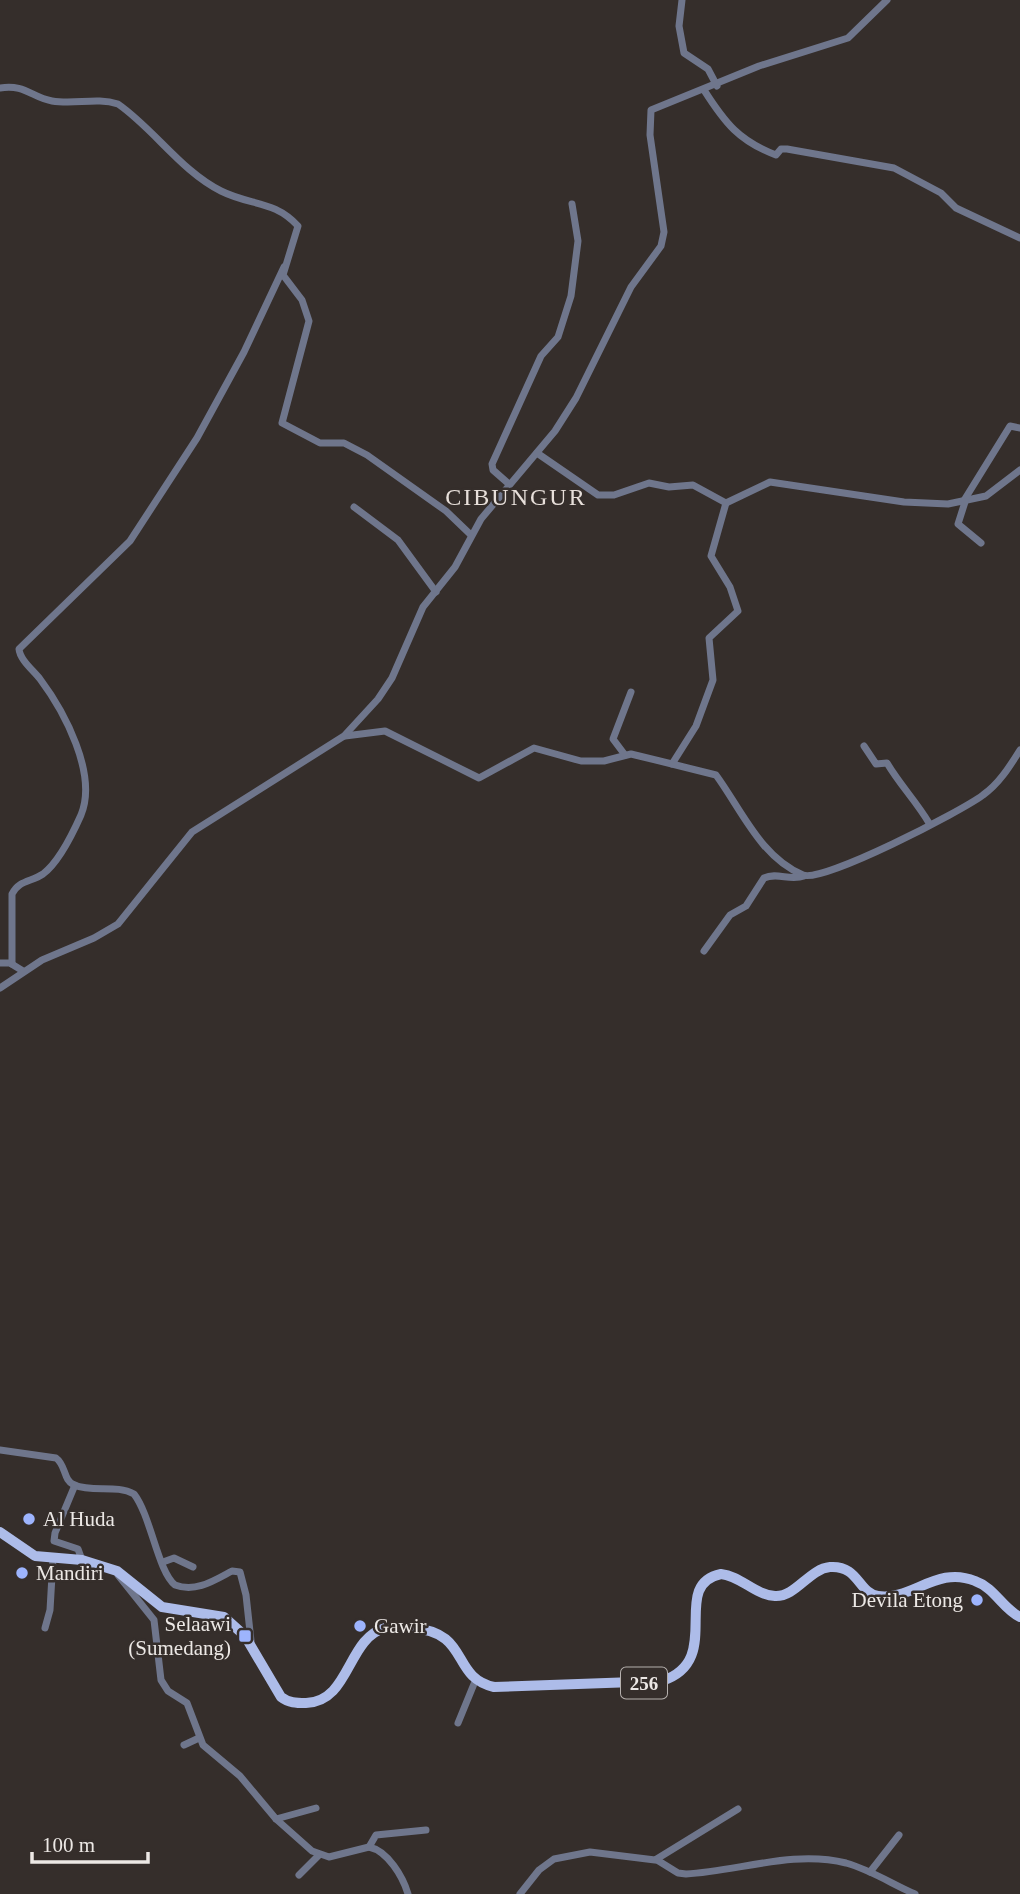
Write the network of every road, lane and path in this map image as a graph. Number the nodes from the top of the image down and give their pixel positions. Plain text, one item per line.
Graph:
1 (682, 0) edge
2 (887, 0) edge
3 (717, 86) junction
4 (0, 88) edge
5 (704, 90) junction
6 (572, 204) dead end
7 (1020, 237) edge
8 (284, 267) junction
9 (1020, 428) edge
10 (537, 453) junction
11 (1020, 470) edge
12 (509, 484) junction
13 (964, 502) junction
14 (726, 503) junction
15 (354, 508) dead end
16 (471, 535) junction
17 (981, 543) dead end
18 (436, 592) junction
19 (631, 692) dead end
20 (344, 736) junction
21 (864, 747) dead end
22 (1020, 750) edge
23 (625, 755) junction
24 (672, 764) junction
25 (929, 823) junction
26 (805, 876) junction
27 (704, 951) dead end
28 (0, 963) edge
29 (12, 964) junction
30 (23, 971) junction
31 (0, 988) edge
32 (0, 1450) edge
33 (75, 1485) junction
34 (0, 1532) edge
35 (53, 1558) junction
36 (82, 1560) junction
37 (163, 1562) junction
38 (193, 1567) dead end
39 (117, 1571) junction
40 (1020, 1617) edge
41 (45, 1628) dead end
42 (252, 1648) junction
43 (476, 1679) junction
44 (458, 1723) dead end
45 (199, 1738) junction
46 (184, 1745) dead end
47 (316, 1808) dead end
48 (738, 1809) dead end
49 (276, 1819) junction
50 (426, 1830) dead end
51 (899, 1835) dead end
52 (369, 1847) junction
53 (319, 1855) junction
54 (657, 1860) junction
55 (870, 1872) junction
56 (299, 1875) dead end
57 (408, 1894) edge
58 (520, 1894) edge
59 (915, 1894) edge

1 - 3 street
2 - 3 street
3 - 5 street
4 - 8 street
5 - 7 street
5 - 10 street
6 - 12 street
8 - 16 street
8 - 29 street
9 - 13 street
10 - 12 street
10 - 14 street
11 - 13 street
12 - 16 street
13 - 14 street
13 - 17 street
14 - 24 street
15 - 18 street
16 - 18 street
18 - 20 street
19 - 23 street
20 - 23 street
20 - 30 street
21 - 25 street
22 - 25 street
23 - 24 street
24 - 26 street
25 - 26 street
26 - 27 street
28 - 29 street
29 - 30 street
30 - 31 street
32 - 33 street
33 - 36 street
33 - 37 street
34 - 35 main road
35 - 36 main road
35 - 41 street
36 - 39 main road
37 - 38 street
37 - 42 street
39 - 42 main road
39 - 45 street
40 - 43 main road, 256
42 - 43 main road
43 - 44 street
45 - 46 street
45 - 49 street
47 - 49 street
48 - 54 street
49 - 53 street
50 - 52 street
51 - 55 street
52 - 53 street
52 - 57 street
53 - 56 street
54 - 55 street
54 - 58 street
55 - 59 street

